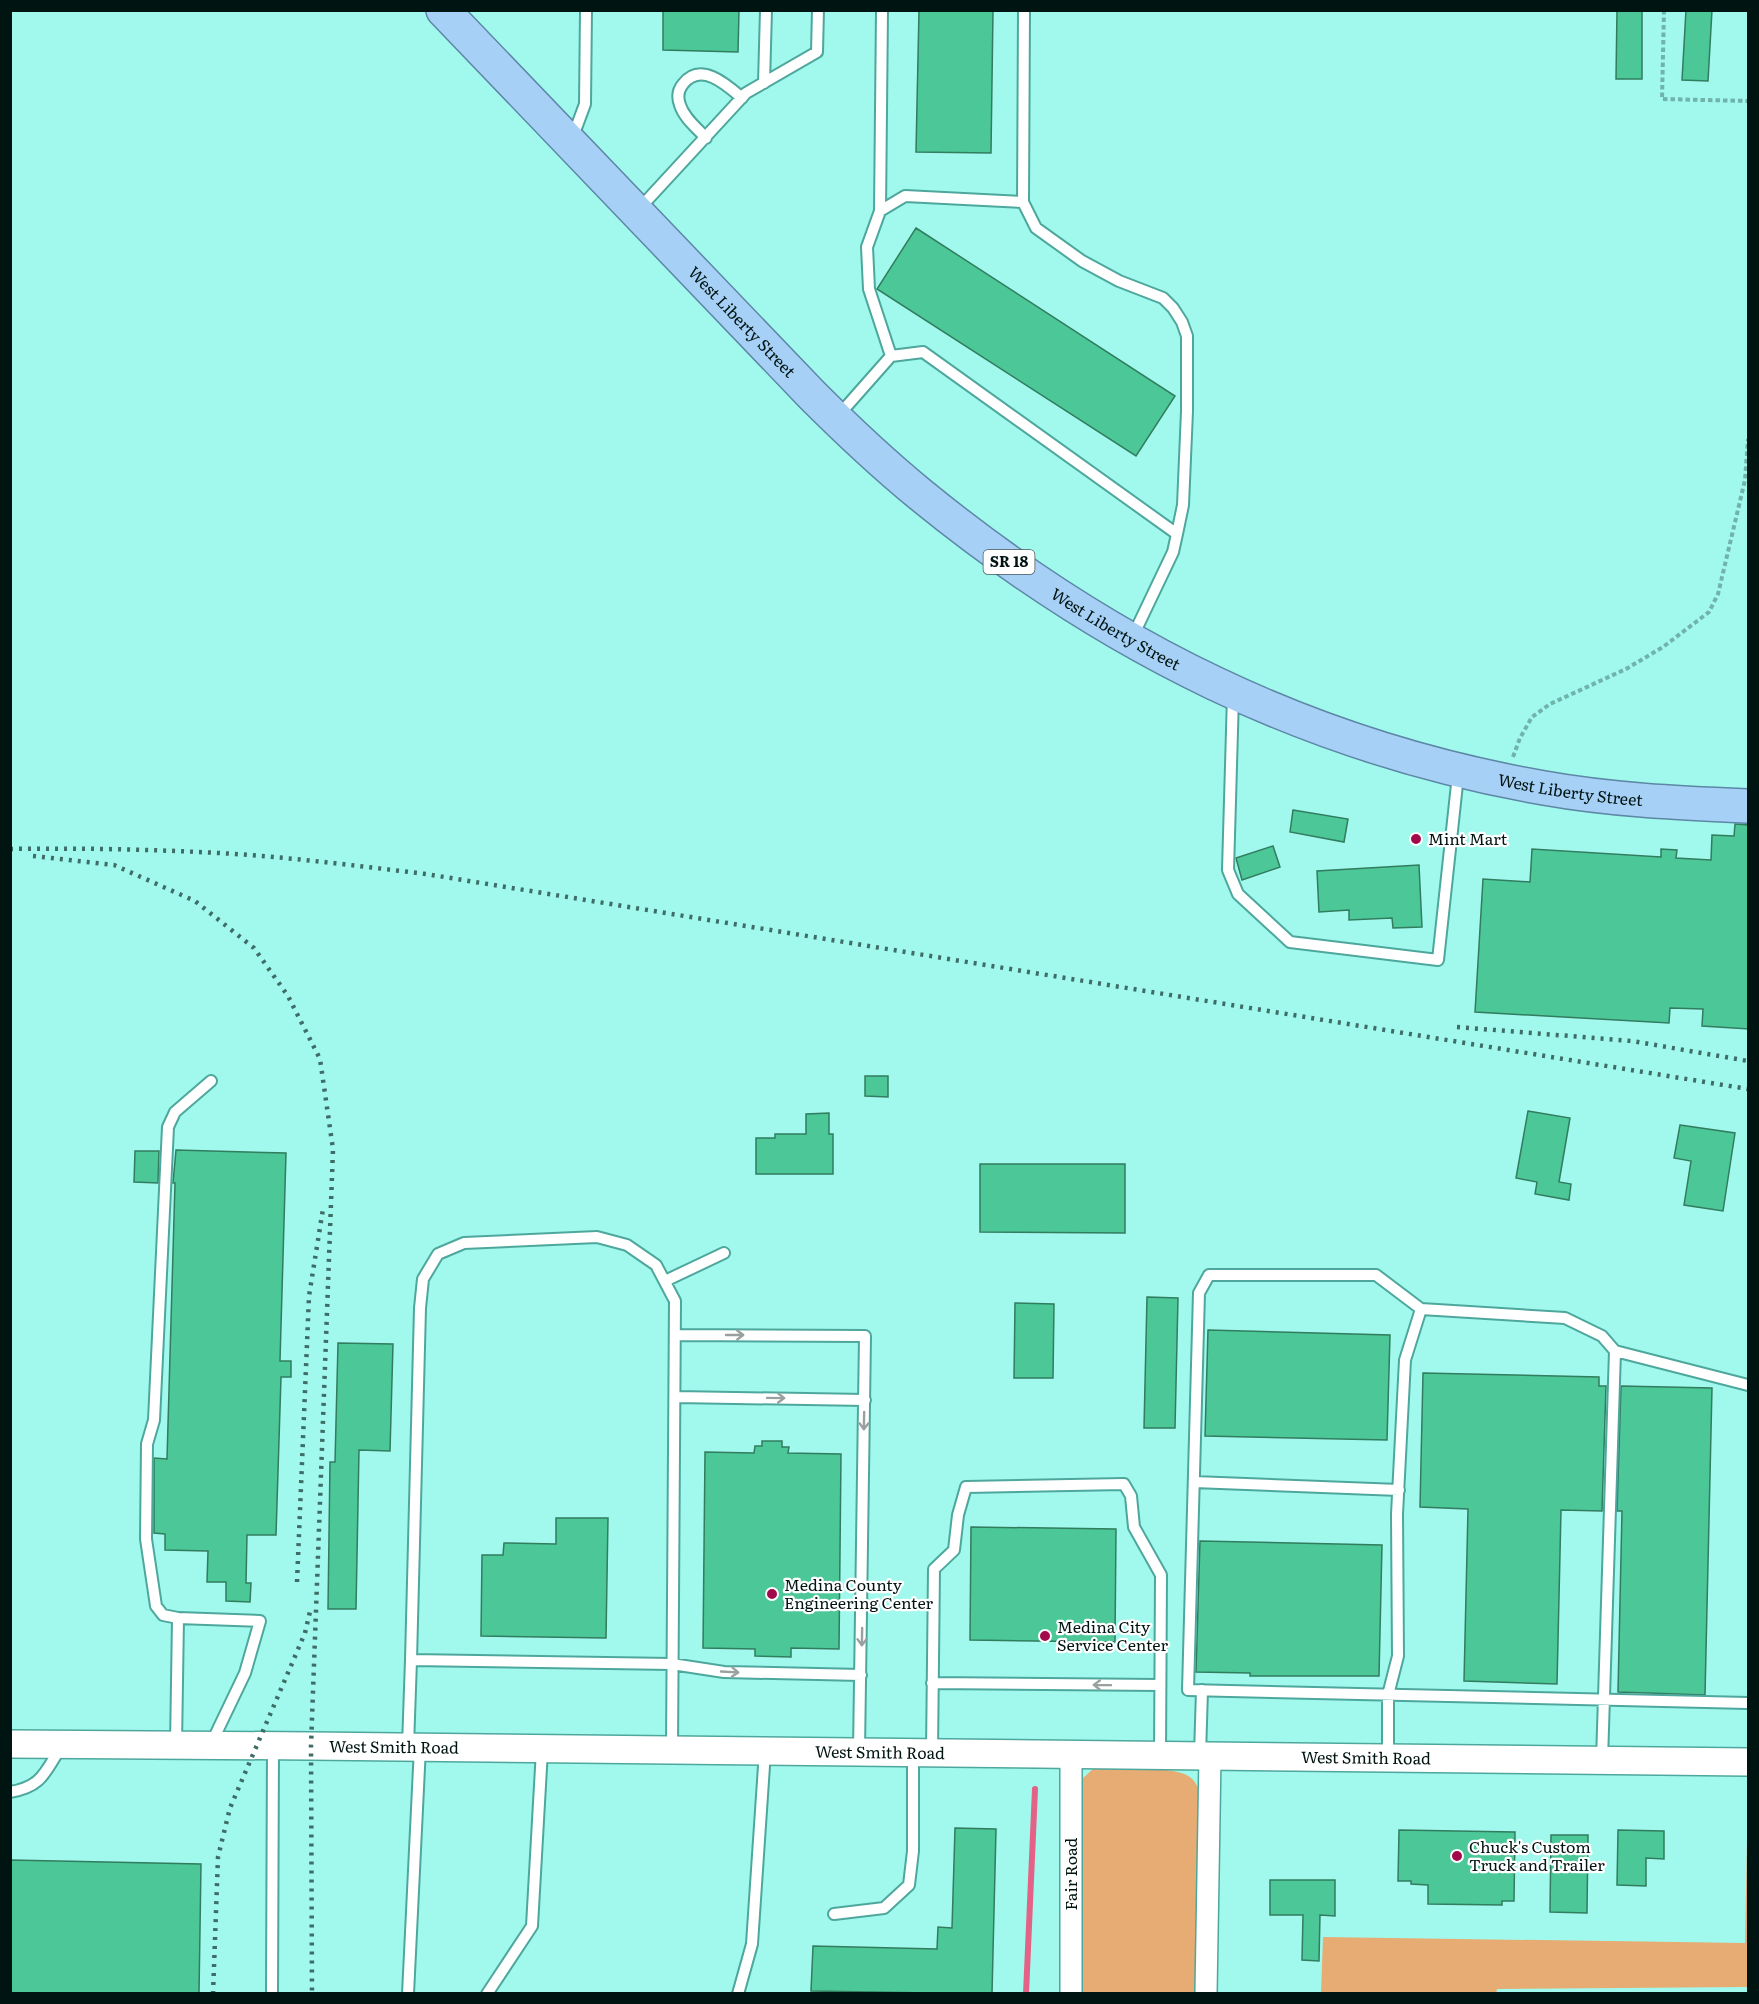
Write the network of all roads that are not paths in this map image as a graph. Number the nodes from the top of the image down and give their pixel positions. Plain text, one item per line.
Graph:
1 (443, 10) edge
2 (586, 10) edge
3 (766, 10) edge
4 (818, 10) edge
5 (882, 10) edge
6 (1024, 10) edge
7 (764, 83) junction
8 (742, 98) junction
9 (706, 138) junction
10 (570, 142) junction
11 (1023, 202) junction
12 (636, 211) junction
13 (880, 211) junction
14 (891, 356) junction
15 (836, 418) junction
16 (1178, 534) junction
17 (1131, 640) junction
18 (1233, 693) junction
19 (1459, 770) junction
20 (1749, 806) edge
21 (211, 1081) dead end
22 (724, 1253) dead end
23 (665, 1281) junction
24 (1421, 1309) junction
25 (676, 1335) junction
26 (1615, 1351) junction
27 (1749, 1385) edge
28 (675, 1397) junction
29 (865, 1400) junction
30 (1194, 1482) junction
31 (1399, 1490) junction
32 (178, 1618) junction
33 (411, 1660) junction
34 (672, 1664) junction
35 (861, 1675) junction
36 (932, 1683) junction
37 (1160, 1685) junction
38 (1202, 1690) junction
39 (1388, 1695) junction
40 (1603, 1700) junction
41 (1749, 1703) edge
42 (10, 1744) edge
43 (62, 1745) junction
44 (176, 1745) junction
45 (210, 1746) junction
46 (273, 1746) junction
47 (414, 1747) junction
48 (542, 1748) junction
49 (672, 1750) junction
50 (765, 1751) junction
51 (859, 1752) junction
52 (922, 1752) junction
53 (1071, 1754) junction
54 (1160, 1755) junction
55 (1205, 1755) junction
56 (1388, 1758) junction
57 (1602, 1760) junction
58 (1749, 1762) edge
59 (10, 1792) edge
60 (834, 1914) dead end
61 (272, 1994) edge
62 (408, 1994) edge
63 (487, 1994) edge
64 (738, 1994) edge
65 (1071, 1994) edge
66 (1206, 1994) edge

1 - 10 highway, West Liberty Street / SR 18
2 - 10 lane
3 - 7 lane
4 - 7 lane
5 - 13 lane
6 - 11 lane
7 - 8 lane
8 - 9 lane
8 - 9 lane
9 - 12 lane
10 - 12 highway, West Liberty Street / SR 18
11 - 13 lane
11 - 16 lane
12 - 15 highway, West Liberty Street / SR 18
13 - 14 lane
14 - 15 lane
14 - 16 lane
15 - 17 highway, West Liberty Street / SR 18
16 - 17 lane
17 - 18 highway, West Liberty Street / SR 18
18 - 19 highway, West Liberty Street / SR 18
18 - 19 lane
19 - 20 highway, West Liberty Street / SR 18
21 - 32 lane
22 - 23 lane
23 - 25 lane
23 - 33 lane
24 - 26 lane
24 - 30 lane
24 - 31 lane
25 - 28 lane
25 -> 29 lane
26 - 27 lane
26 - 40 lane
28 -> 29 lane
28 - 34 lane
29 -> 35 lane
30 - 31 lane
30 - 38 lane
31 - 39 lane
32 - 44 lane
32 - 45 lane
33 - 34 lane
33 - 47 lane
34 -> 35 lane
34 - 49 lane
35 - 51 lane
37 -> 36 lane
36 - 37 lane
36 - 52 lane
37 - 54 lane
38 - 39 lane
38 - 55 lane
39 - 40 lane
39 - 56 lane
40 - 41 lane
40 - 57 lane
42 - 43 street, West Smith Road
43 - 44 street, West Smith Road
43 - 59 lane
44 - 45 street, West Smith Road
45 - 46 street, West Smith Road
46 - 47 street, West Smith Road
46 - 61 lane
47 - 48 street, West Smith Road
47 - 62 lane
48 - 49 street, West Smith Road
48 - 63 lane
49 - 50 street, West Smith Road
50 - 51 street, West Smith Road
50 - 64 lane
51 - 52 street, West Smith Road
52 - 53 street, West Smith Road
52 - 60 lane
53 - 54 street, West Smith Road
53 - 65 street, Fair Road
54 - 55 street, West Smith Road
55 - 56 street, West Smith Road
55 - 66 street
56 - 57 street, West Smith Road
57 - 58 street, West Smith Road

